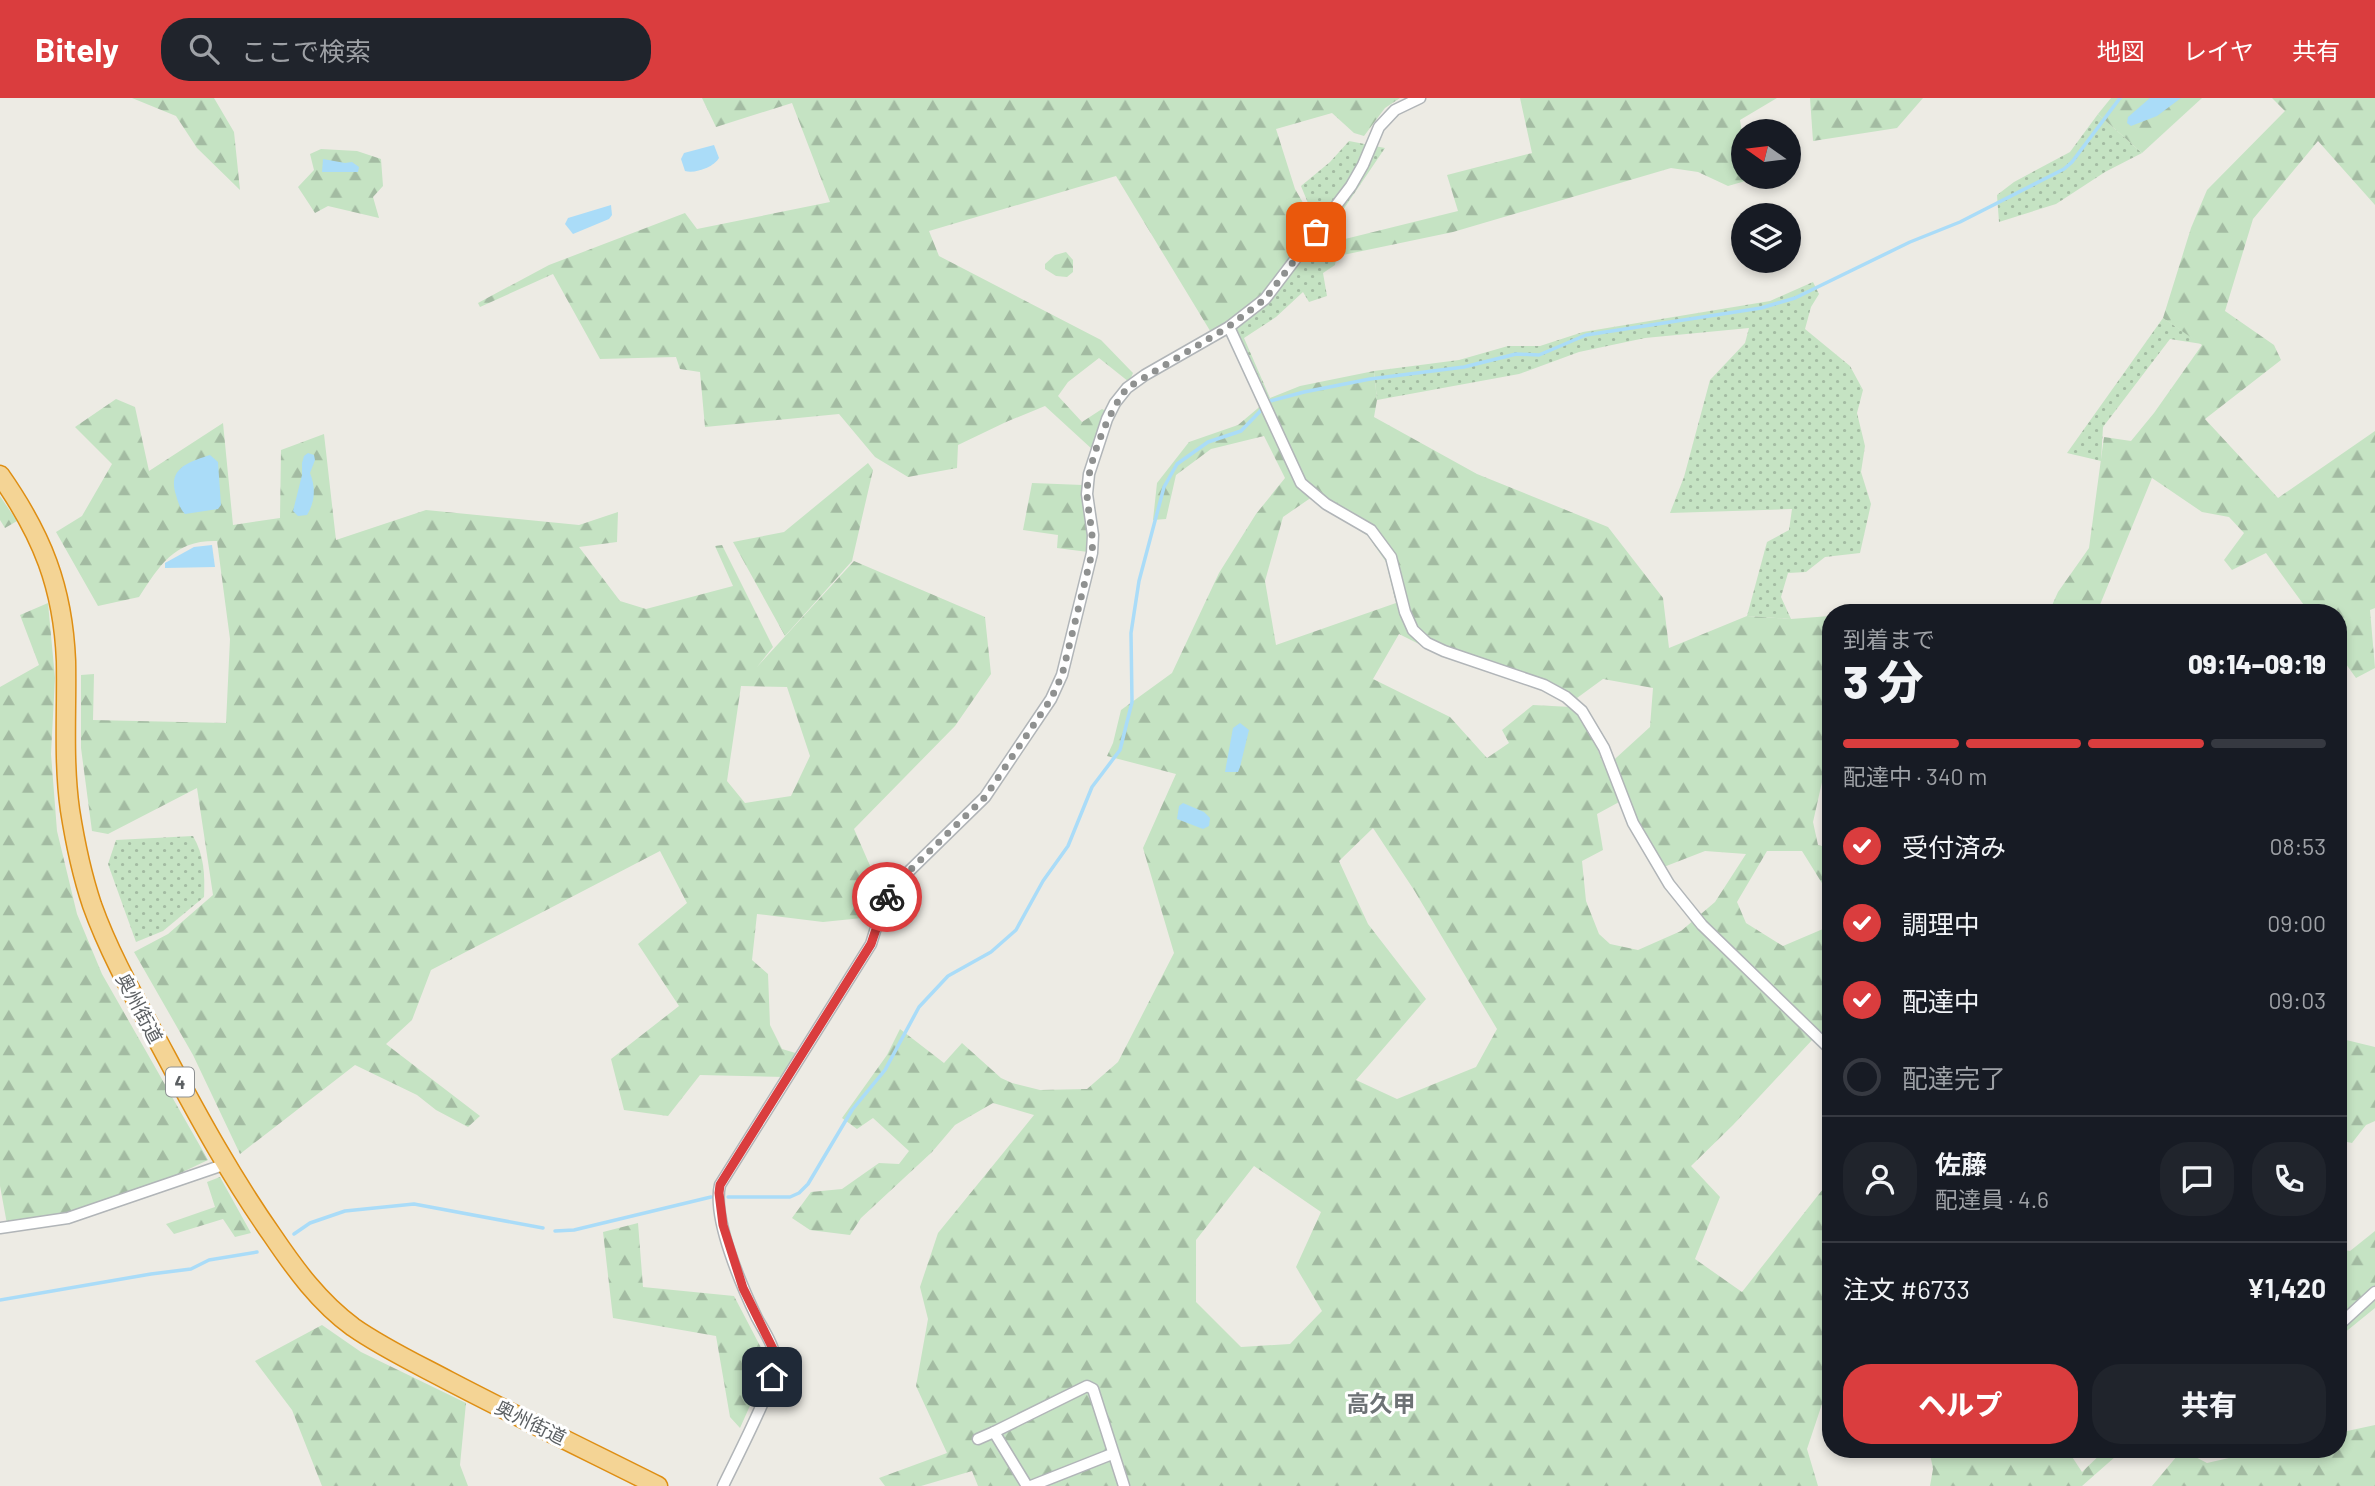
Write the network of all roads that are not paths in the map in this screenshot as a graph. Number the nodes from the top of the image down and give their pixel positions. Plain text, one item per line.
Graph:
1 (1420, 98) edge
2 (1228, 327) junction
3 (0, 475) edge
4 (1822, 1041) edge
5 (226, 1164) junction
6 (0, 1228) edge
7 (2375, 1292) edge
8 (2347, 1318) edge
9 (994, 1432) junction
10 (978, 1439) dead end
11 (1112, 1454) junction
12 (658, 1486) edge
13 (723, 1486) edge
14 (1029, 1486) edge
15 (1124, 1486) edge

1 - 2 street
2 - 4 street
2 - 13 street
3 - 5 highway, 奥州街道 / 4
5 - 6 street
5 - 12 highway, 奥州街道 / 4
7 - 8 street
9 - 10 street
9 - 11 street
9 - 14 street
11 - 14 street
11 - 15 street

